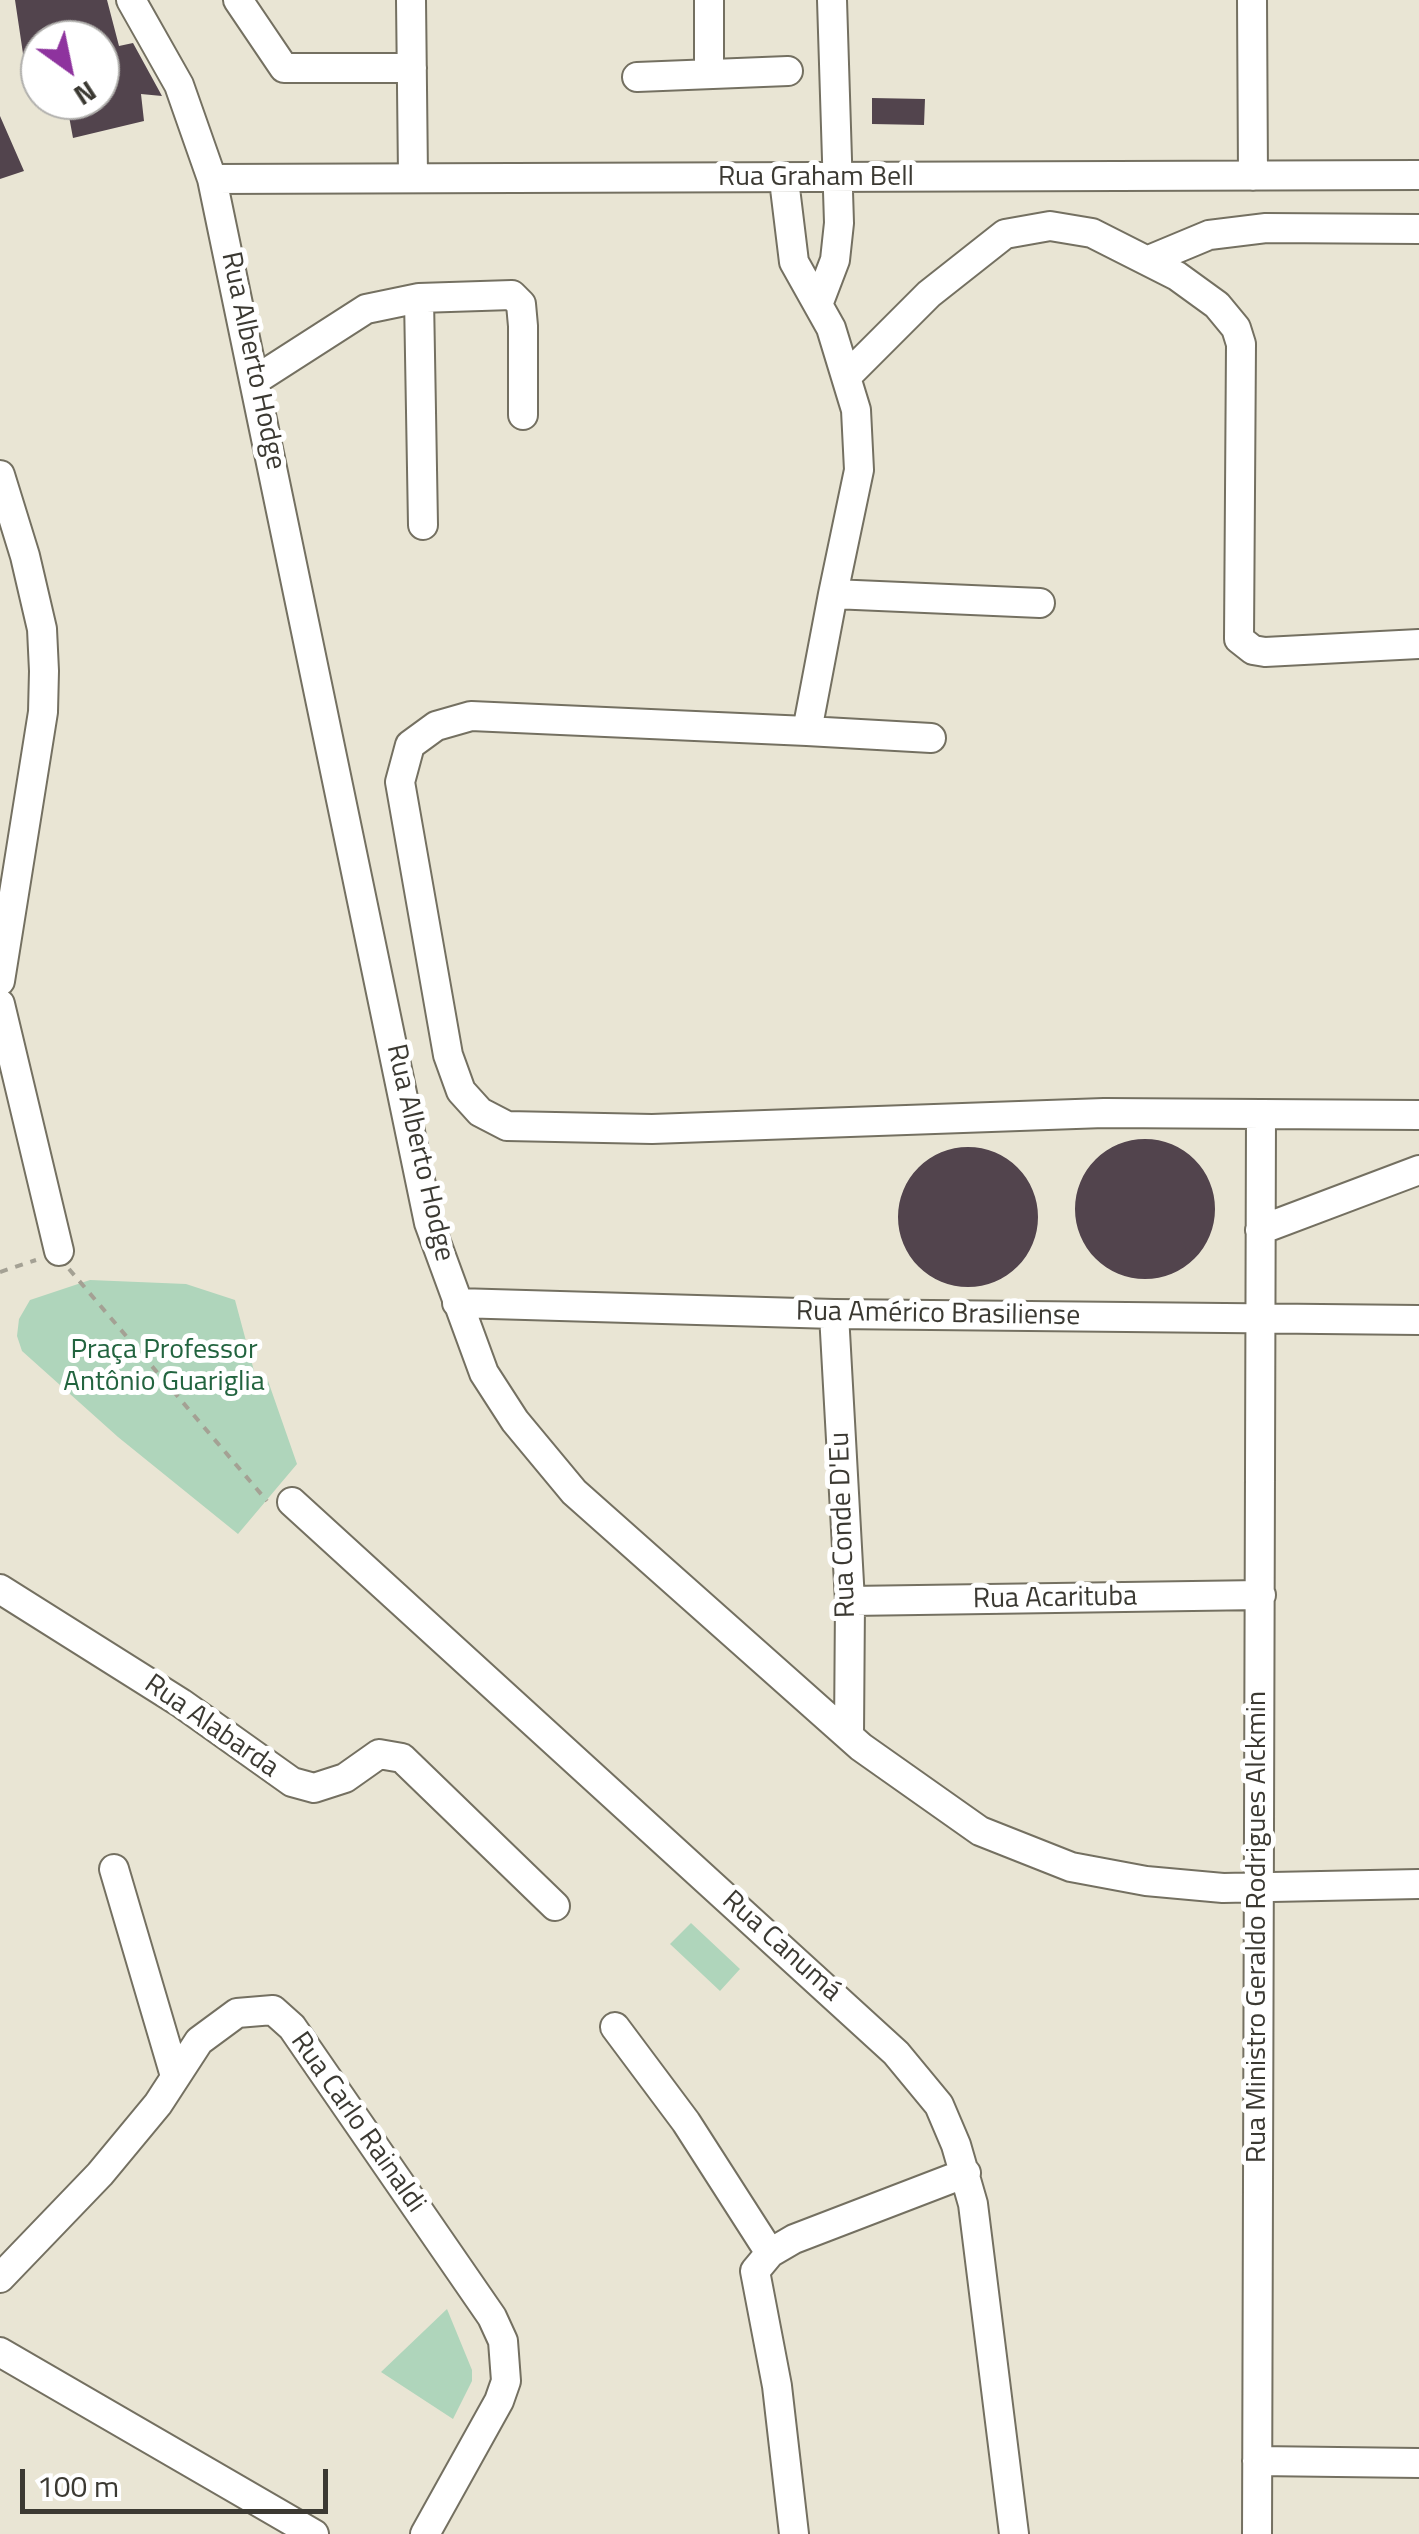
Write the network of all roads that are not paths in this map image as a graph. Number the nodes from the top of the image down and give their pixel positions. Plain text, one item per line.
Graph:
1 (131, 0) edge
2 (238, 0) edge
3 (412, 0) edge
4 (709, 0) edge
5 (832, 0) edge
6 (1252, 0) edge
7 (412, 68) junction
8 (709, 72) junction
9 (788, 72) dead end
10 (637, 77) dead end
11 (1419, 175) edge
12 (413, 176) junction
13 (1253, 176) junction
14 (838, 177) junction
15 (212, 179) junction
16 (784, 180) junction
17 (1419, 230) edge
18 (1148, 260) junction
19 (419, 298) junction
20 (819, 302) junction
21 (848, 376) junction
22 (257, 379) junction
23 (523, 416) dead end
24 (0, 474) edge
25 (422, 525) dead end
26 (833, 594) junction
27 (1040, 602) dead end
28 (1419, 644) edge
29 (807, 731) junction
30 (930, 738) dead end
31 (0, 981) edge
32 (0, 1004) edge
33 (1262, 1115) junction
34 (1419, 1115) edge
35 (1419, 1170) edge
36 (1260, 1230) junction
37 (58, 1251) road end
38 (457, 1303) junction
39 (834, 1314) junction
40 (1260, 1319) junction
41 (1419, 1320) edge
42 (281, 1504) road end
43 (0, 1589) edge
44 (1261, 1596) junction
45 (850, 1601) junction
46 (848, 1735) junction
47 (114, 1869) dead end
48 (1419, 1884) edge
49 (1256, 1887) junction
50 (555, 1906) dead end
51 (615, 2027) dead end
52 (175, 2076) junction
53 (966, 2172) junction
54 (770, 2253) junction
55 (0, 2278) edge
56 (0, 2352) edge
57 (1257, 2461) junction
58 (1419, 2463) edge
59 (314, 2534) edge
60 (425, 2534) edge
61 (794, 2534) edge
62 (1014, 2534) edge
63 (1256, 2534) edge

1 - 15 street, Rua Alberto Hodge
2 - 7 street
3 - 7 street
4 - 8 street
5 - 14 street
6 - 13 street
7 - 12 street
8 - 9 street
8 - 10 street
11 - 13 street, Rua Graham Bell
12 - 15 street, Rua Graham Bell
12 - 16 street, Rua Graham Bell
13 - 14 street, Rua Graham Bell
14 - 16 street, Rua Graham Bell
14 - 20 street
15 - 22 street, Rua Alberto Hodge
16 - 20 street
17 - 18 street
18 - 21 street
18 - 28 street
19 - 22 street
19 - 23 street
19 - 25 street
20 - 21 street
21 - 26 street
22 - 38 street, Rua Alberto Hodge
24 - 31 street
26 - 27 street
26 - 29 street
29 - 30 street
29 - 33 street
32 - 37 street
33 - 34 street
33 - 36 street, Rua Ministro Geraldo Rodrigues Alckmin
35 - 36 street
36 - 40 street, Rua Ministro Geraldo Rodrigues Alckmin
38 - 39 street, Rua Américo Brasiliense
38 - 46 street, Rua Alberto Hodge
39 - 40 street, Rua Américo Brasiliense
39 - 45 street, Rua Conde D'Eu
40 - 41 street, Rua Américo Brasiliense
40 - 44 street, Rua Ministro Geraldo Rodrigues Alckmin
42 - 53 street, Rua Canumá
43 - 50 street, Rua Alabarda
44 - 45 street, Rua Acarituba
44 - 49 street, Rua Ministro Geraldo Rodrigues Alckmin
45 - 46 street, Rua Conde D'Eu
46 - 49 street, Rua Alberto Hodge
47 - 52 street
48 - 49 street, Rua Alberto Hodge
49 - 57 street, Rua Ministro Geraldo Rodrigues Alckmin
51 - 54 street
52 - 55 street, Rua Carlo Rainaldi
52 - 60 street, Rua Carlo Rainaldi
53 - 54 street
53 - 62 street, Rua Canumá
54 - 61 street
56 - 59 street
57 - 58 street
57 - 63 street, Rua Ministro Geraldo Rodrigues Alckmin

